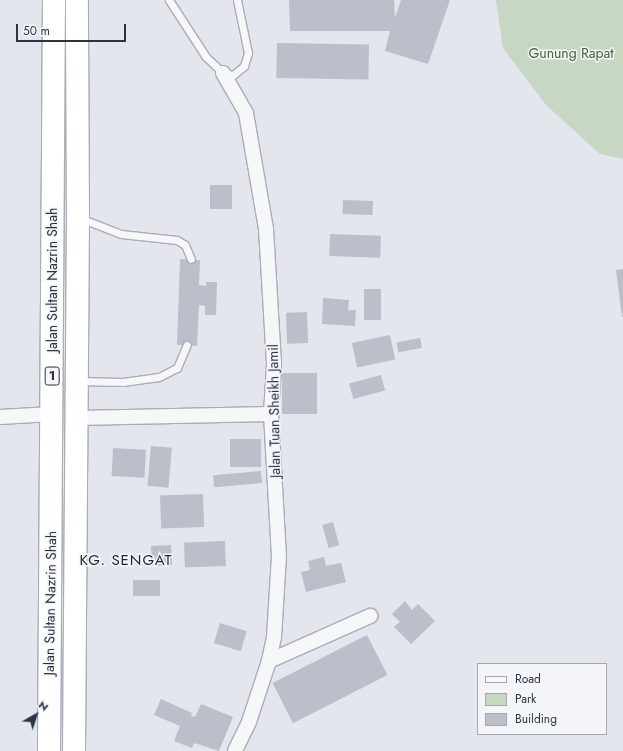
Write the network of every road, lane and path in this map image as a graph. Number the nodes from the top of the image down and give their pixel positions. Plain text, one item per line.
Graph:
1 (54, 0) edge
2 (77, 0) edge
3 (169, 0) edge
4 (237, 0) edge
5 (223, 73) junction
6 (78, 217) junction
7 (191, 259) dead end
8 (187, 345) dead end
9 (77, 381) junction
10 (52, 414) junction
11 (271, 414) junction
12 (0, 417) edge
13 (77, 418) junction
14 (370, 616) dead end
15 (270, 661) junction
16 (49, 751) edge
17 (74, 751) edge
18 (235, 751) edge

1 - 10 highway, Jalan Sultan Nazrin Shah / 1
2 - 6 highway, Jalan Sultan Nazrin Shah / 1
3 - 5 lane
4 - 5 lane
5 - 11 street, Jalan Tuan Sheikh Jamil
6 - 7 lane
6 - 9 highway, Jalan Sultan Nazrin Shah / 1
8 - 9 lane
9 - 13 highway, Jalan Sultan Nazrin Shah / 1
10 - 12 street
10 - 16 highway, Jalan Sultan Nazrin Shah / 1
11 - 13 street
11 - 15 street, Jalan Tuan Sheikh Jamil
13 - 17 highway, Jalan Sultan Nazrin Shah / 1
14 - 15 street
15 - 18 street, Jalan Tuan Sheikh Jamil

